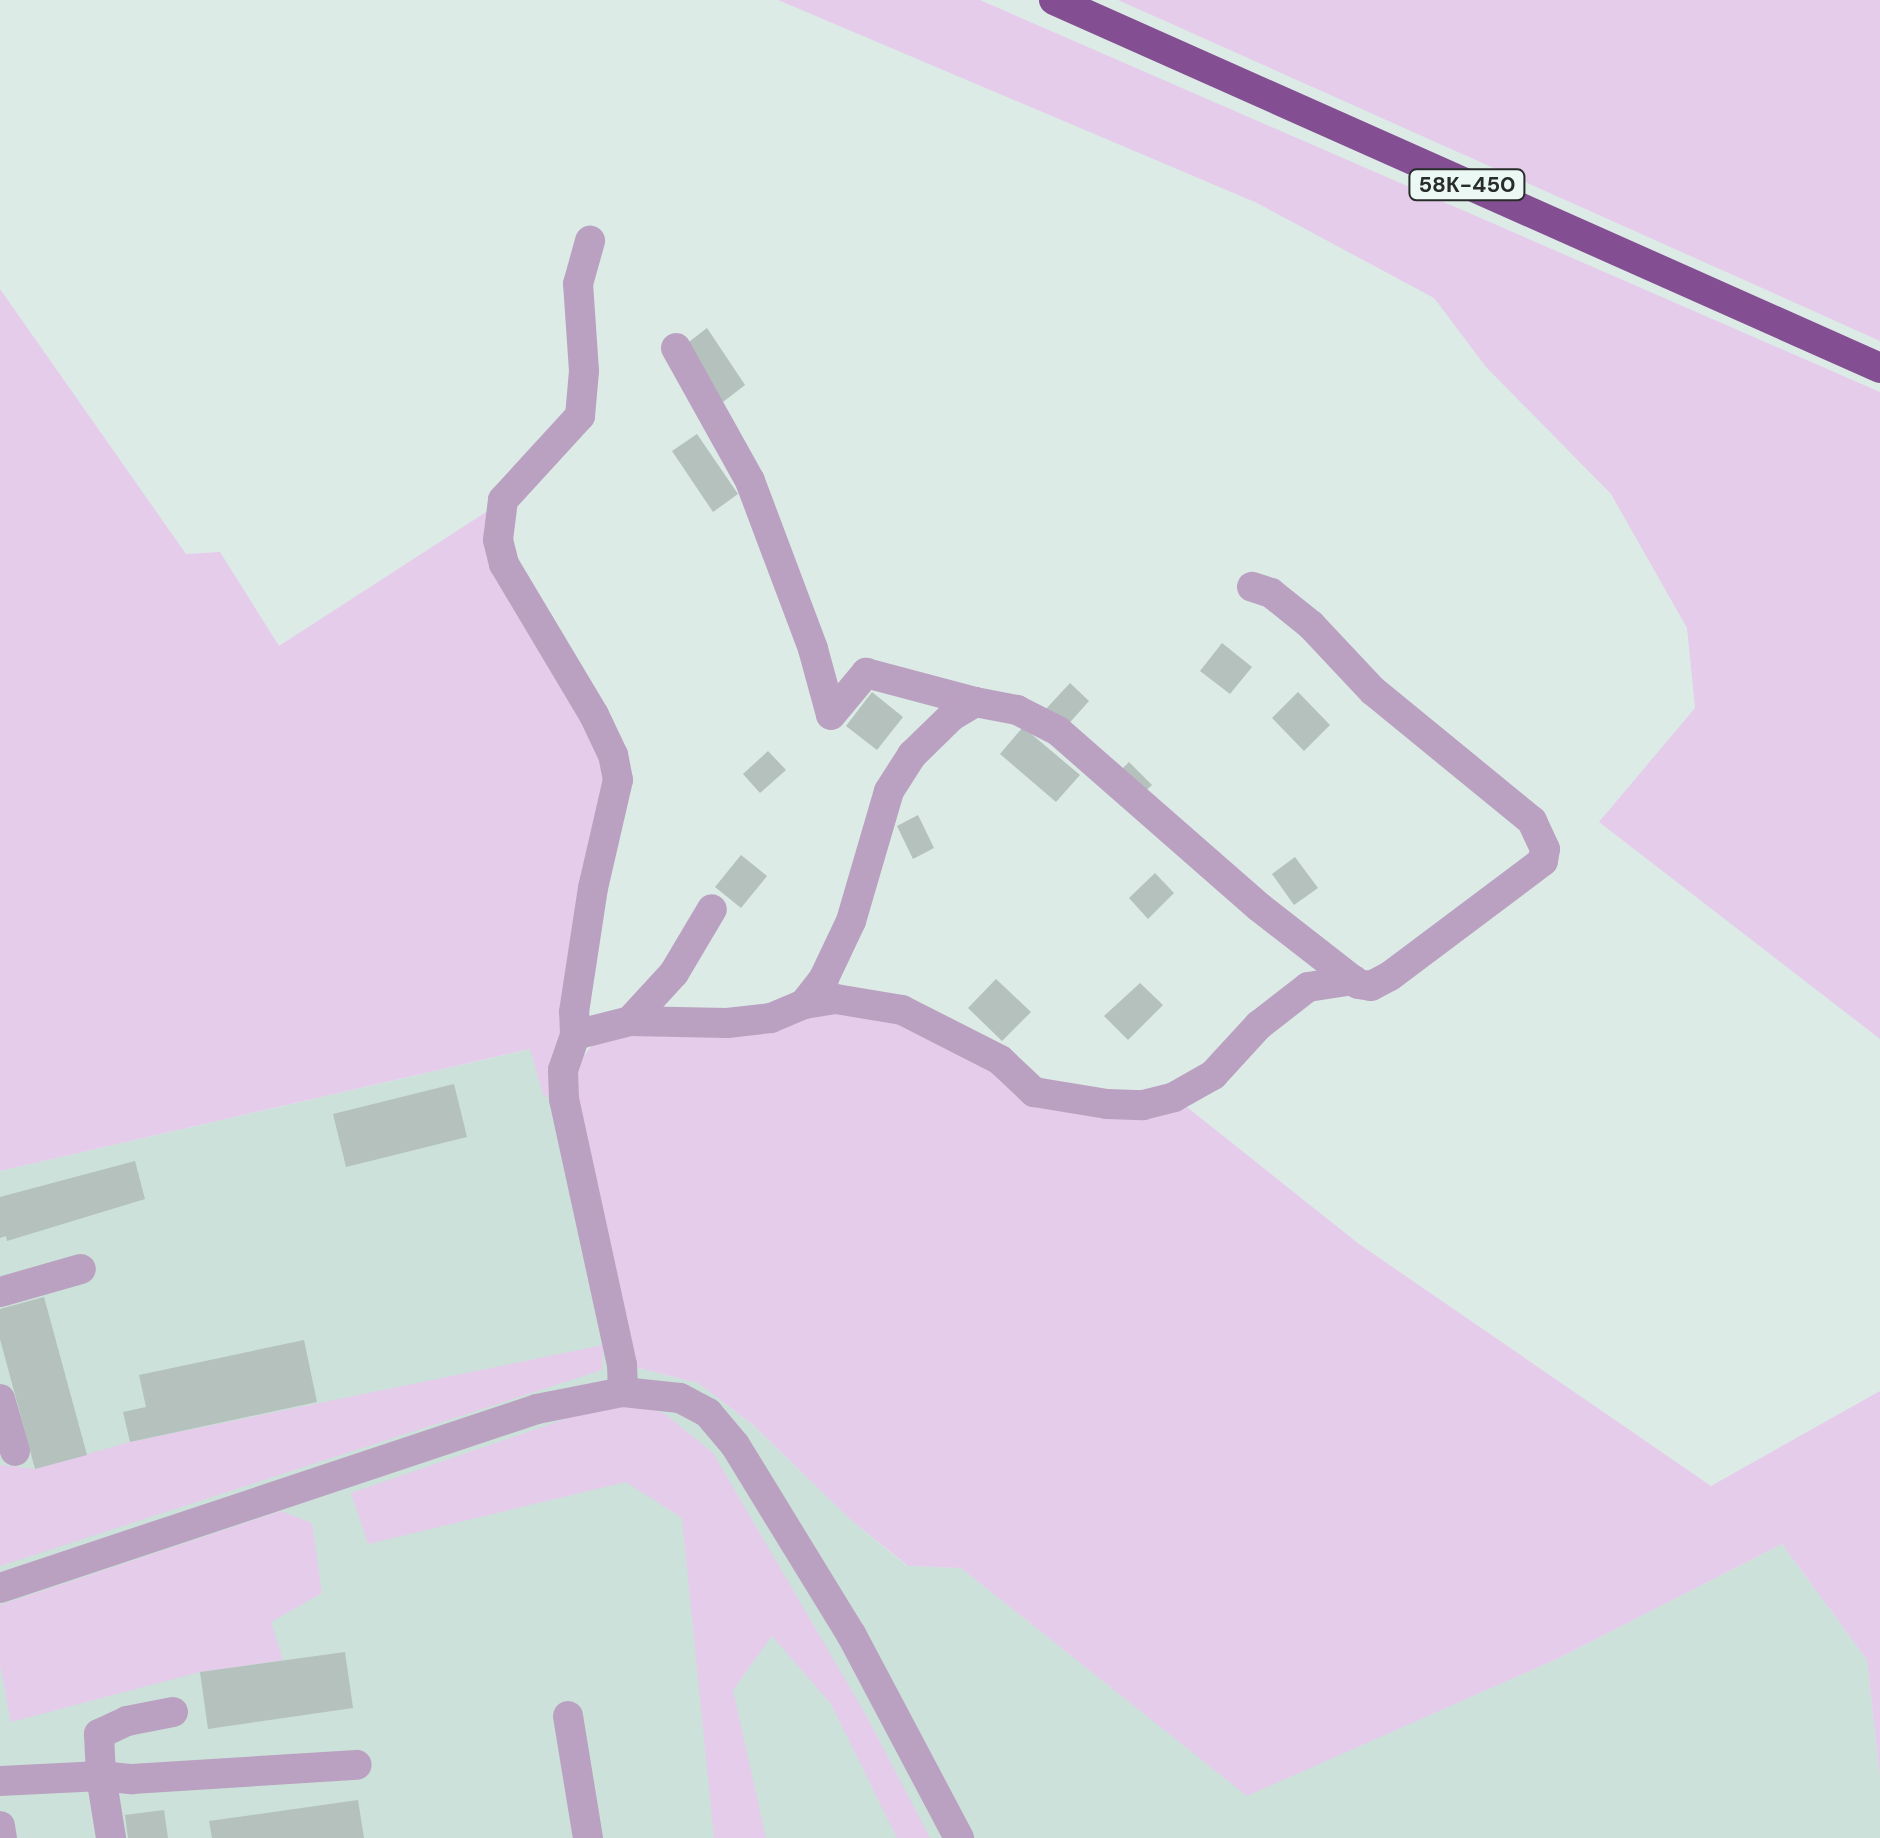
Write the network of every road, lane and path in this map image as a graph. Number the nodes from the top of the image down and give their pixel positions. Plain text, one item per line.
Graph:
1 (1054, 0) edge
2 (590, 241) dead end
3 (676, 348) dead end
4 (1880, 368) edge
5 (1252, 587) dead end
6 (975, 702) junction
7 (712, 909) dead end
8 (1353, 980) junction
9 (804, 1004) junction
10 (630, 1021) junction
11 (575, 1035) junction
12 (81, 1269) dead end
13 (0, 1292) edge
14 (623, 1392) junction
15 (0, 1399) edge
16 (15, 1451) dead end
17 (0, 1588) edge
18 (173, 1712) dead end
19 (568, 1716) dead end
20 (357, 1765) dead end
21 (100, 1776) junction
22 (0, 1781) edge
23 (0, 1826) edge
24 (2, 1838) edge
25 (111, 1838) edge
26 (588, 1838) edge
27 (958, 1838) edge

1 - 4 highway, 58К-450
2 - 11 street
3 - 6 street
5 - 8 street
6 - 8 street
6 - 9 street
7 - 10 street
8 - 9 street
9 - 10 street
10 - 11 street
11 - 14 street
12 - 13 street
14 - 17 street
14 - 27 street
15 - 16 street
18 - 21 street
19 - 26 street
20 - 21 street
21 - 22 street
21 - 25 street
23 - 24 street

